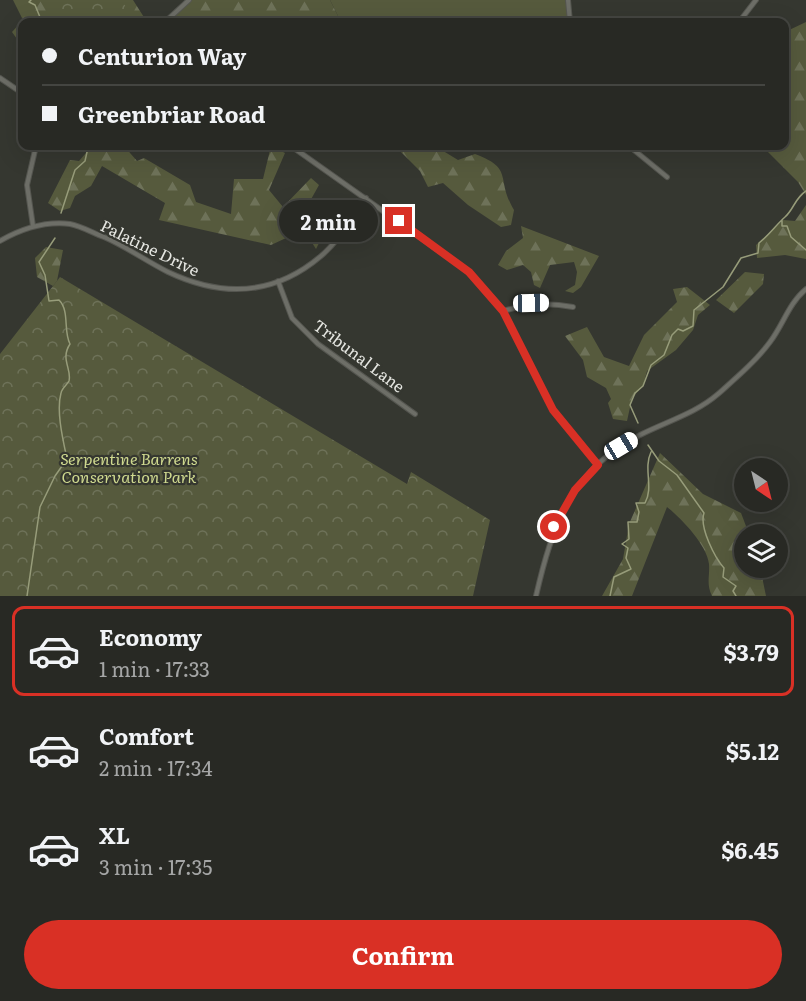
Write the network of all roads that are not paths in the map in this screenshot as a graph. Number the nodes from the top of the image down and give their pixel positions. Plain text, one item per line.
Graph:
1 (189, 0) edge
2 (568, 0) edge
3 (756, 0) edge
4 (169, 18) edge
5 (570, 18) edge
6 (743, 18) edge
7 (0, 78) edge
8 (18, 90) edge
9 (35, 150) edge
10 (297, 150) edge
11 (634, 150) edge
12 (667, 177) dead end
13 (366, 198) junction
14 (33, 226) junction
15 (0, 241) edge
16 (278, 281) junction
17 (806, 289) edge
18 (573, 307) dead end
19 (503, 311) junction
20 (415, 414) dead end
21 (598, 465) junction
22 (536, 596) edge

1 - 4 street
2 - 5 street
3 - 6 street
7 - 8 street
9 - 14 street
10 - 13 street
11 - 12 street
13 - 16 street, Palatine Drive
13 - 19 street
14 - 15 street, Palatine Drive
14 - 16 street, Palatine Drive
16 - 20 street, Tribunal Lane
17 - 21 street
18 - 19 street
19 - 21 street
21 - 22 street

